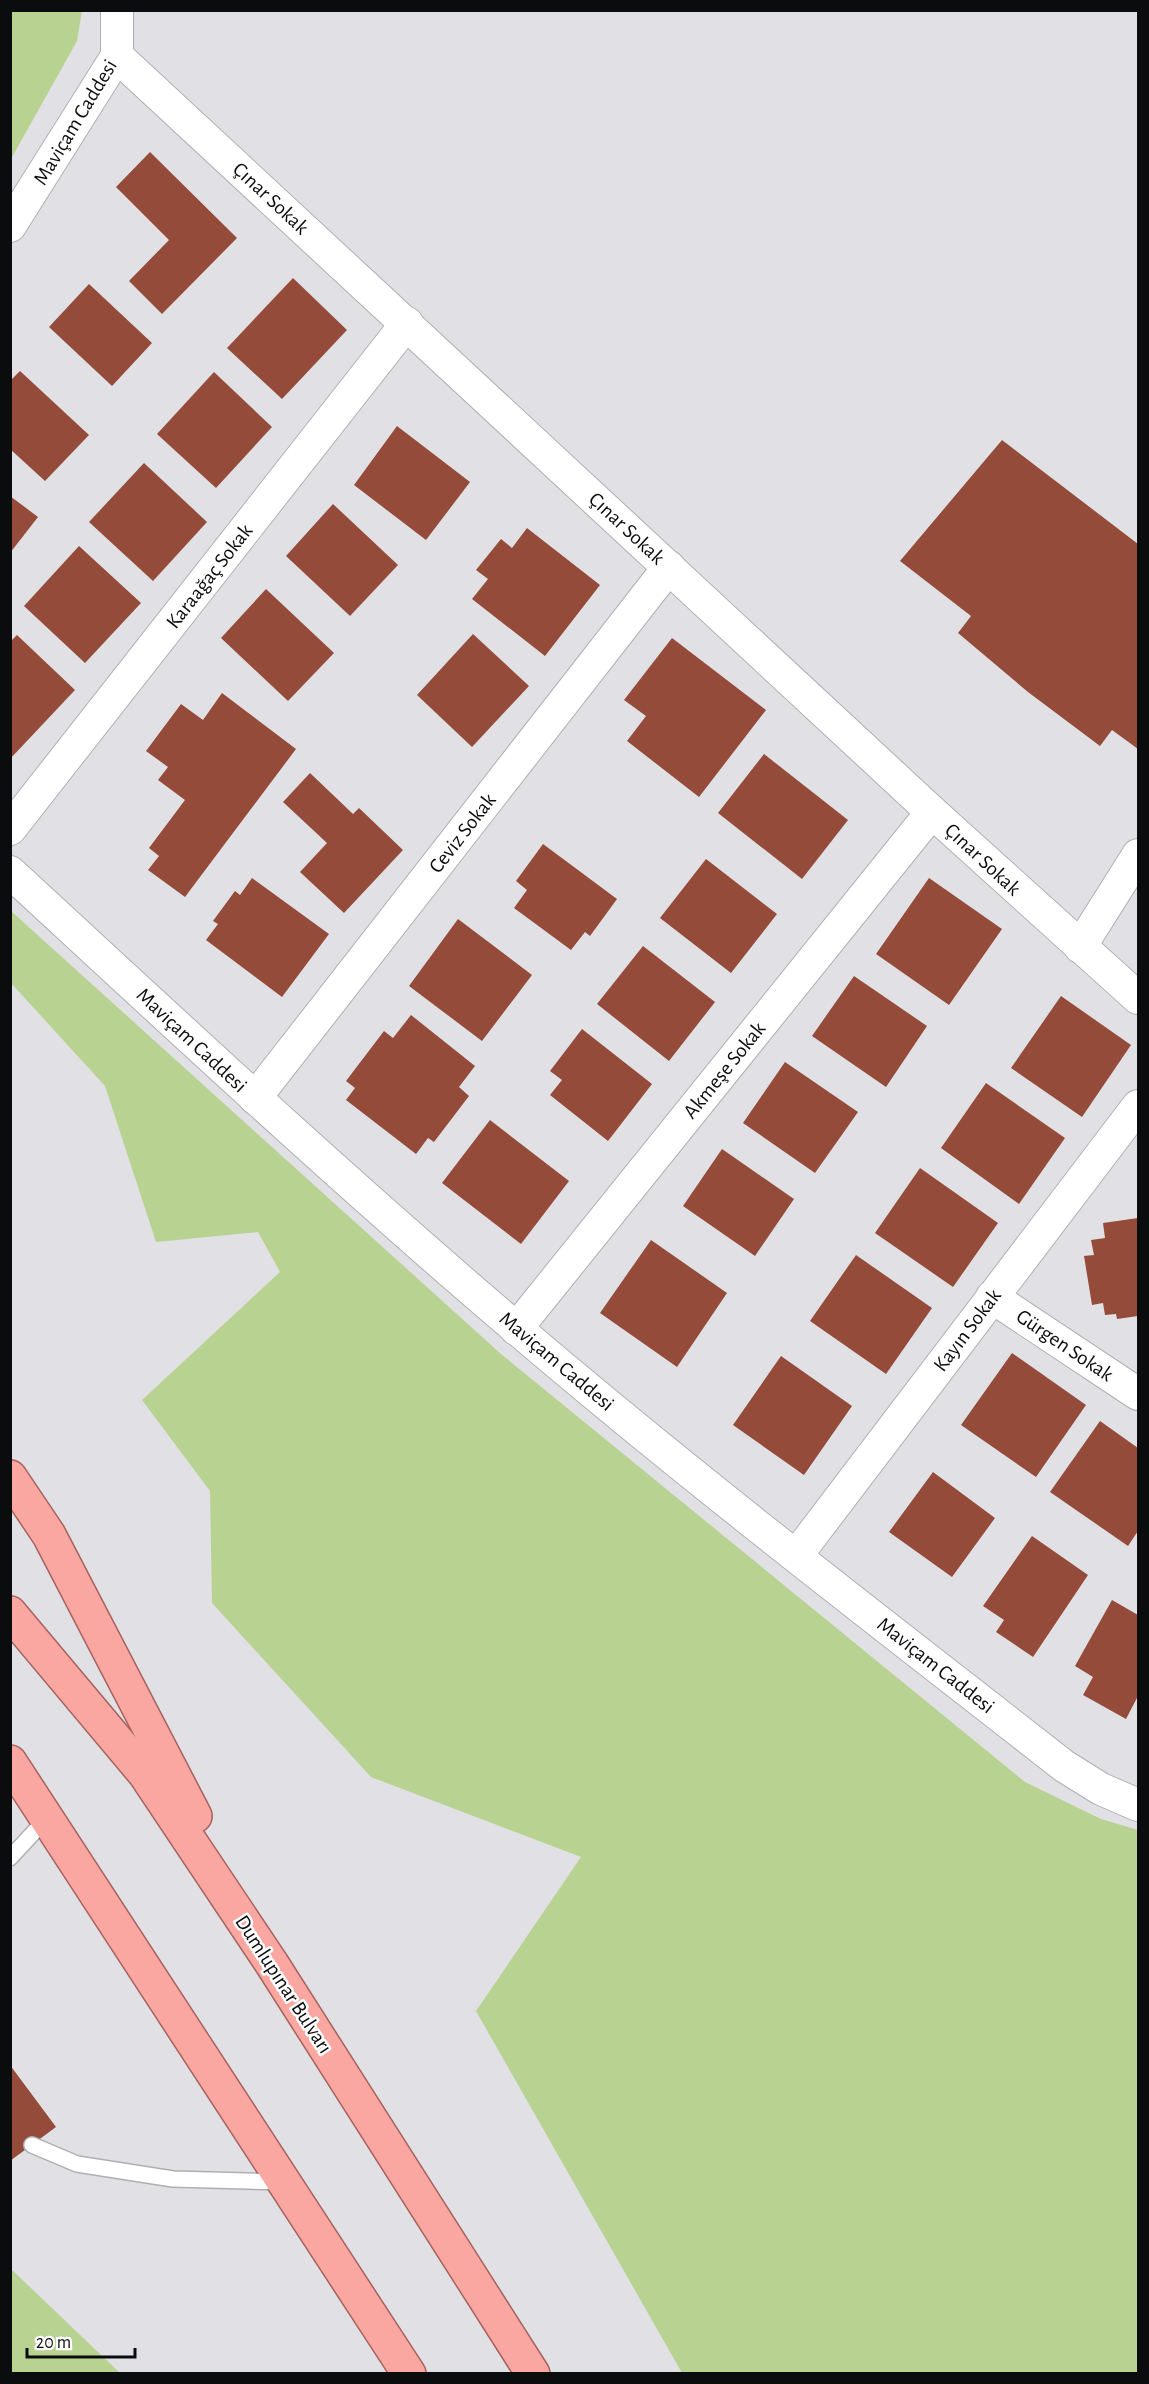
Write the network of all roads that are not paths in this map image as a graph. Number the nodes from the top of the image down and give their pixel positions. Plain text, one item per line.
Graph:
1 (117, 10) edge
2 (117, 56) junction
3 (10, 226) edge
4 (407, 323) junction
5 (669, 567) junction
6 (932, 812) junction
7 (10, 829) edge
8 (1138, 855) edge
9 (10, 872) edge
10 (1080, 947) junction
11 (1138, 998) edge
12 (255, 1098) junction
13 (1138, 1106) edge
14 (992, 1297) junction
15 (516, 1329) junction
16 (1138, 1394) edge
17 (10, 1477) edge
18 (796, 1556) junction
19 (10, 1613) edge
20 (10, 1762) edge
21 (19, 1790) edge
22 (1138, 1805) edge
23 (47, 1818) junction
24 (10, 1858) edge
25 (273, 1964) junction
26 (32, 2145) dead end
27 (284, 2182) junction
28 (409, 2373) edge
29 (533, 2373) edge

1 - 2 street, Maviçam Caddesi
2 - 3 street, Maviçam Caddesi
2 - 4 street, Çınar Sokak
4 - 5 street, Çınar Sokak
4 - 7 street, Karaağaç Sokak
5 - 6 street, Çınar Sokak
5 - 12 street, Ceviz Sokak
6 - 10 street, Çınar Sokak
6 - 15 street, Akmeşe Sokak
8 - 10 street
9 - 12 street, Maviçam Caddesi
10 - 11 street, Çınar Sokak
12 - 15 street, Maviçam Caddesi
13 - 14 street, Kayın Sokak
14 - 16 street, Gürgen Sokak
14 - 18 street, Kayın Sokak
15 - 18 street, Maviçam Caddesi
17 - 25 highway
18 - 22 street, Maviçam Caddesi
19 - 25 highway, Dumlupınar Bulvarı
20 - 21 highway
21 - 23 highway
23 - 24 lane
23 - 27 highway
25 - 29 highway, Dumlupınar Bulvarı
26 - 27 lane
27 - 28 highway

